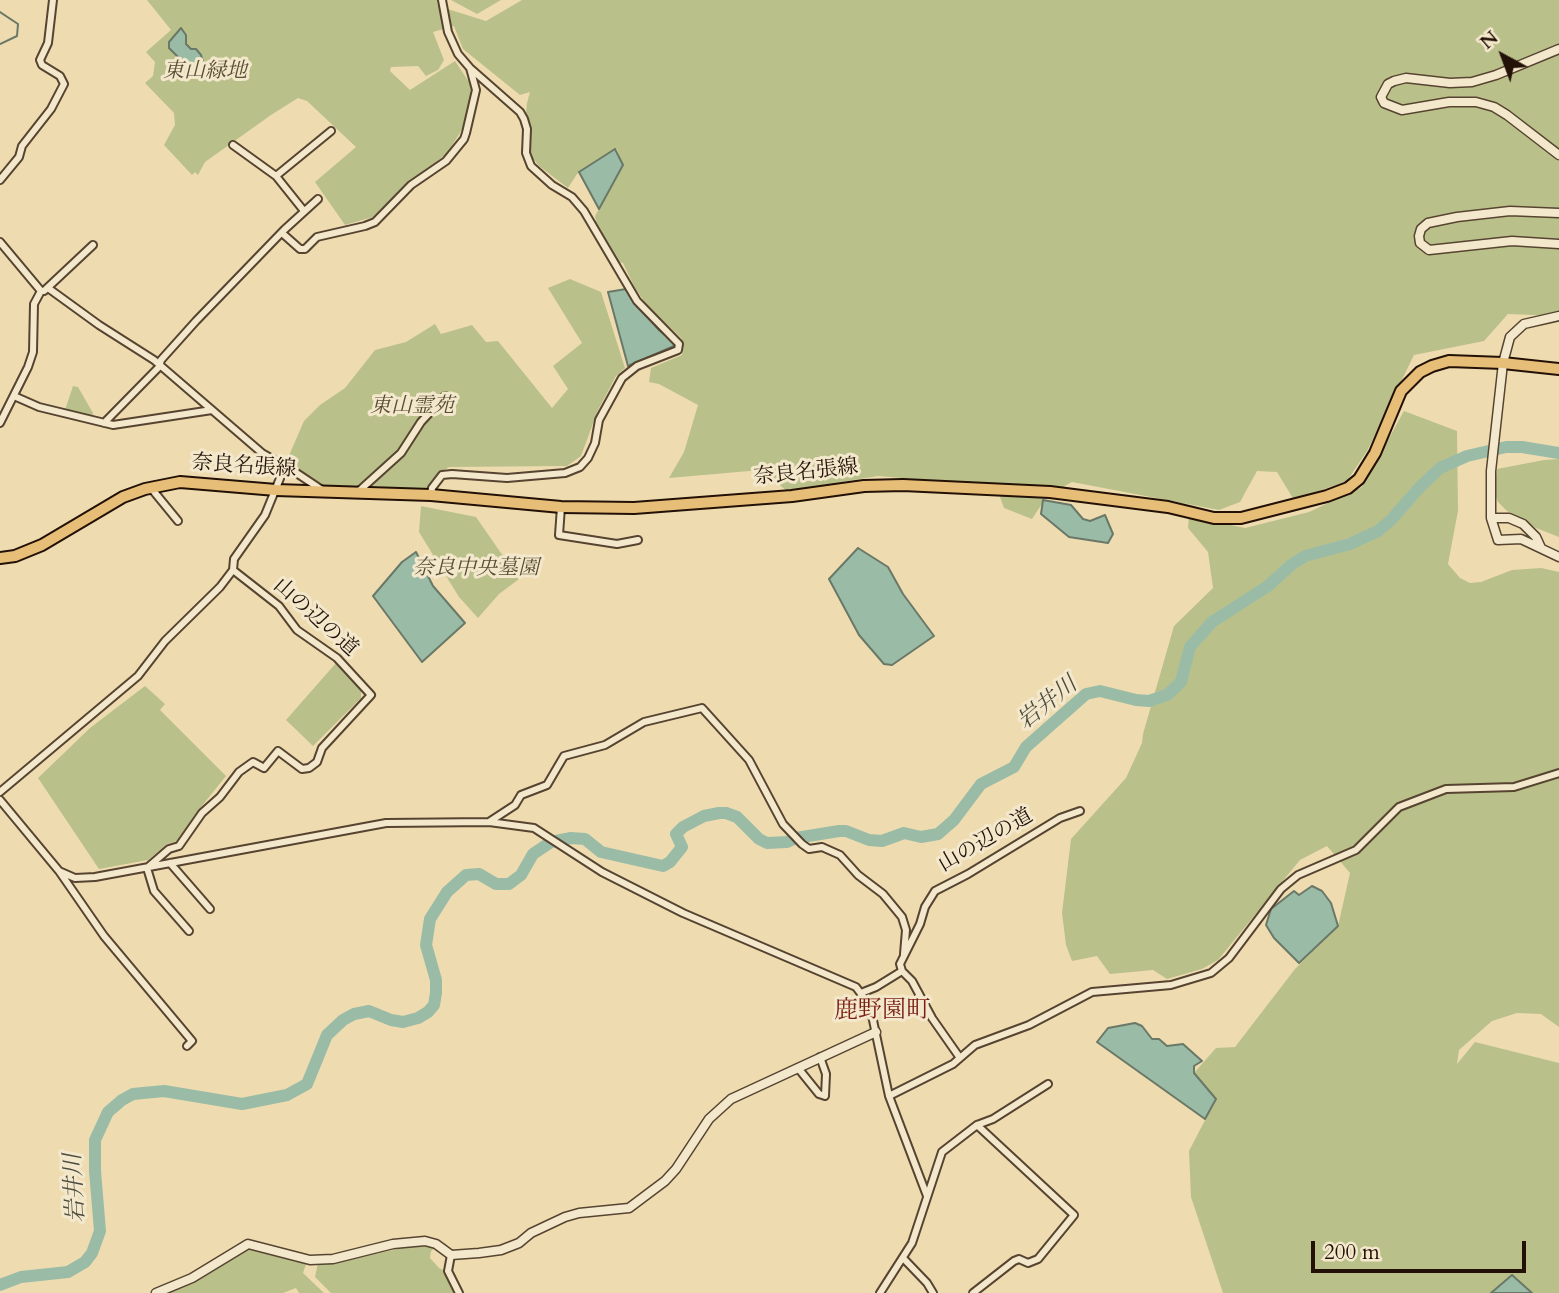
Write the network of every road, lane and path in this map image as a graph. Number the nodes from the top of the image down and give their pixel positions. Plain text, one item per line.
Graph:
1 (53, 0) edge
2 (442, 0) edge
3 (1559, 49) edge
4 (470, 68) junction
5 (331, 131) dead end
6 (233, 145) dead end
7 (1559, 155) edge
8 (276, 176) junction
9 (0, 180) edge
10 (318, 199) dead end
11 (304, 211) junction
12 (1559, 213) edge
13 (282, 233) junction
14 (0, 242) edge
15 (1559, 244) edge
16 (93, 245) dead end
17 (45, 289) junction
18 (1559, 316) edge
19 (1503, 363) junction
20 (160, 364) junction
21 (1559, 369) edge
22 (14, 396) junction
23 (445, 396) dead end
24 (212, 410) junction
25 (0, 423) edge
26 (104, 423) junction
27 (285, 467) junction
28 (151, 488) junction
29 (276, 490) junction
30 (323, 491) junction
31 (359, 491) junction
32 (431, 495) junction
33 (561, 507) junction
34 (1491, 517) junction
35 (178, 521) dead end
36 (638, 540) dead end
37 (1541, 549) junction
38 (1559, 557) edge
39 (0, 558) edge
40 (233, 570) junction
41 (1559, 773) edge
42 (0, 792) edge
43 (0, 800) edge
44 (1080, 811) dead end
45 (489, 822) junction
46 (170, 863) junction
47 (147, 868) junction
48 (59, 871) junction
49 (210, 909) dead end
50 (189, 931) dead end
51 (904, 954) junction
52 (902, 971) junction
53 (861, 993) junction
54 (876, 1032) junction
55 (187, 1046) dead end
56 (820, 1057) junction
57 (960, 1058) junction
58 (798, 1068) junction
59 (1048, 1084) dead end
60 (889, 1096) junction
61 (977, 1125) junction
62 (927, 1196) junction
63 (452, 1255) junction
64 (903, 1258) junction
65 (156, 1293) edge
66 (459, 1293) edge
67 (880, 1293) edge
68 (933, 1293) edge
69 (973, 1293) edge

1 - 9 street
2 - 4 street
3 - 7 street
4 - 13 street
4 - 32 street
5 - 8 street
6 - 8 street
8 - 11 street
10 - 11 street
11 - 13 street
12 - 15 street
13 - 20 street
14 - 17 street
16 - 17 street
17 - 20 street
17 - 22 street
18 - 19 street
19 - 21 main road, 奈良名張線
19 - 33 main road, 奈良名張線
19 - 34 street
20 - 24 street
20 - 26 street
22 - 25 street
22 - 26 street
23 - 31 street
24 - 26 street
24 - 27 street
27 - 29 street
27 - 30 street
28 - 29 main road, 奈良名張線
28 - 35 street
28 - 39 main road, 奈良名張線
29 - 30 main road, 奈良名張線
29 - 40 street
30 - 31 main road, 奈良名張線
31 - 32 main road, 奈良名張線
32 - 33 main road, 奈良名張線
33 - 36 street
34 - 37 street
34 - 37 street
37 - 38 street
40 - 42 street
40 - 47 street, 山の辺の道
41 - 57 street
43 - 48 street
44 - 51 street, 山の辺の道
45 - 46 street
45 - 51 street
45 - 53 street
46 - 47 street
46 - 49 street
47 - 48 street
47 - 50 street
48 - 55 street
51 - 52 street
52 - 53 street
52 - 57 street
53 - 54 street
54 - 56 street
54 - 60 street
56 - 58 street
56 - 58 street
57 - 60 street
58 - 63 street
59 - 61 street
60 - 62 street
61 - 62 street
61 - 69 street
62 - 64 street
63 - 65 street
63 - 66 street
64 - 67 street
64 - 68 street

